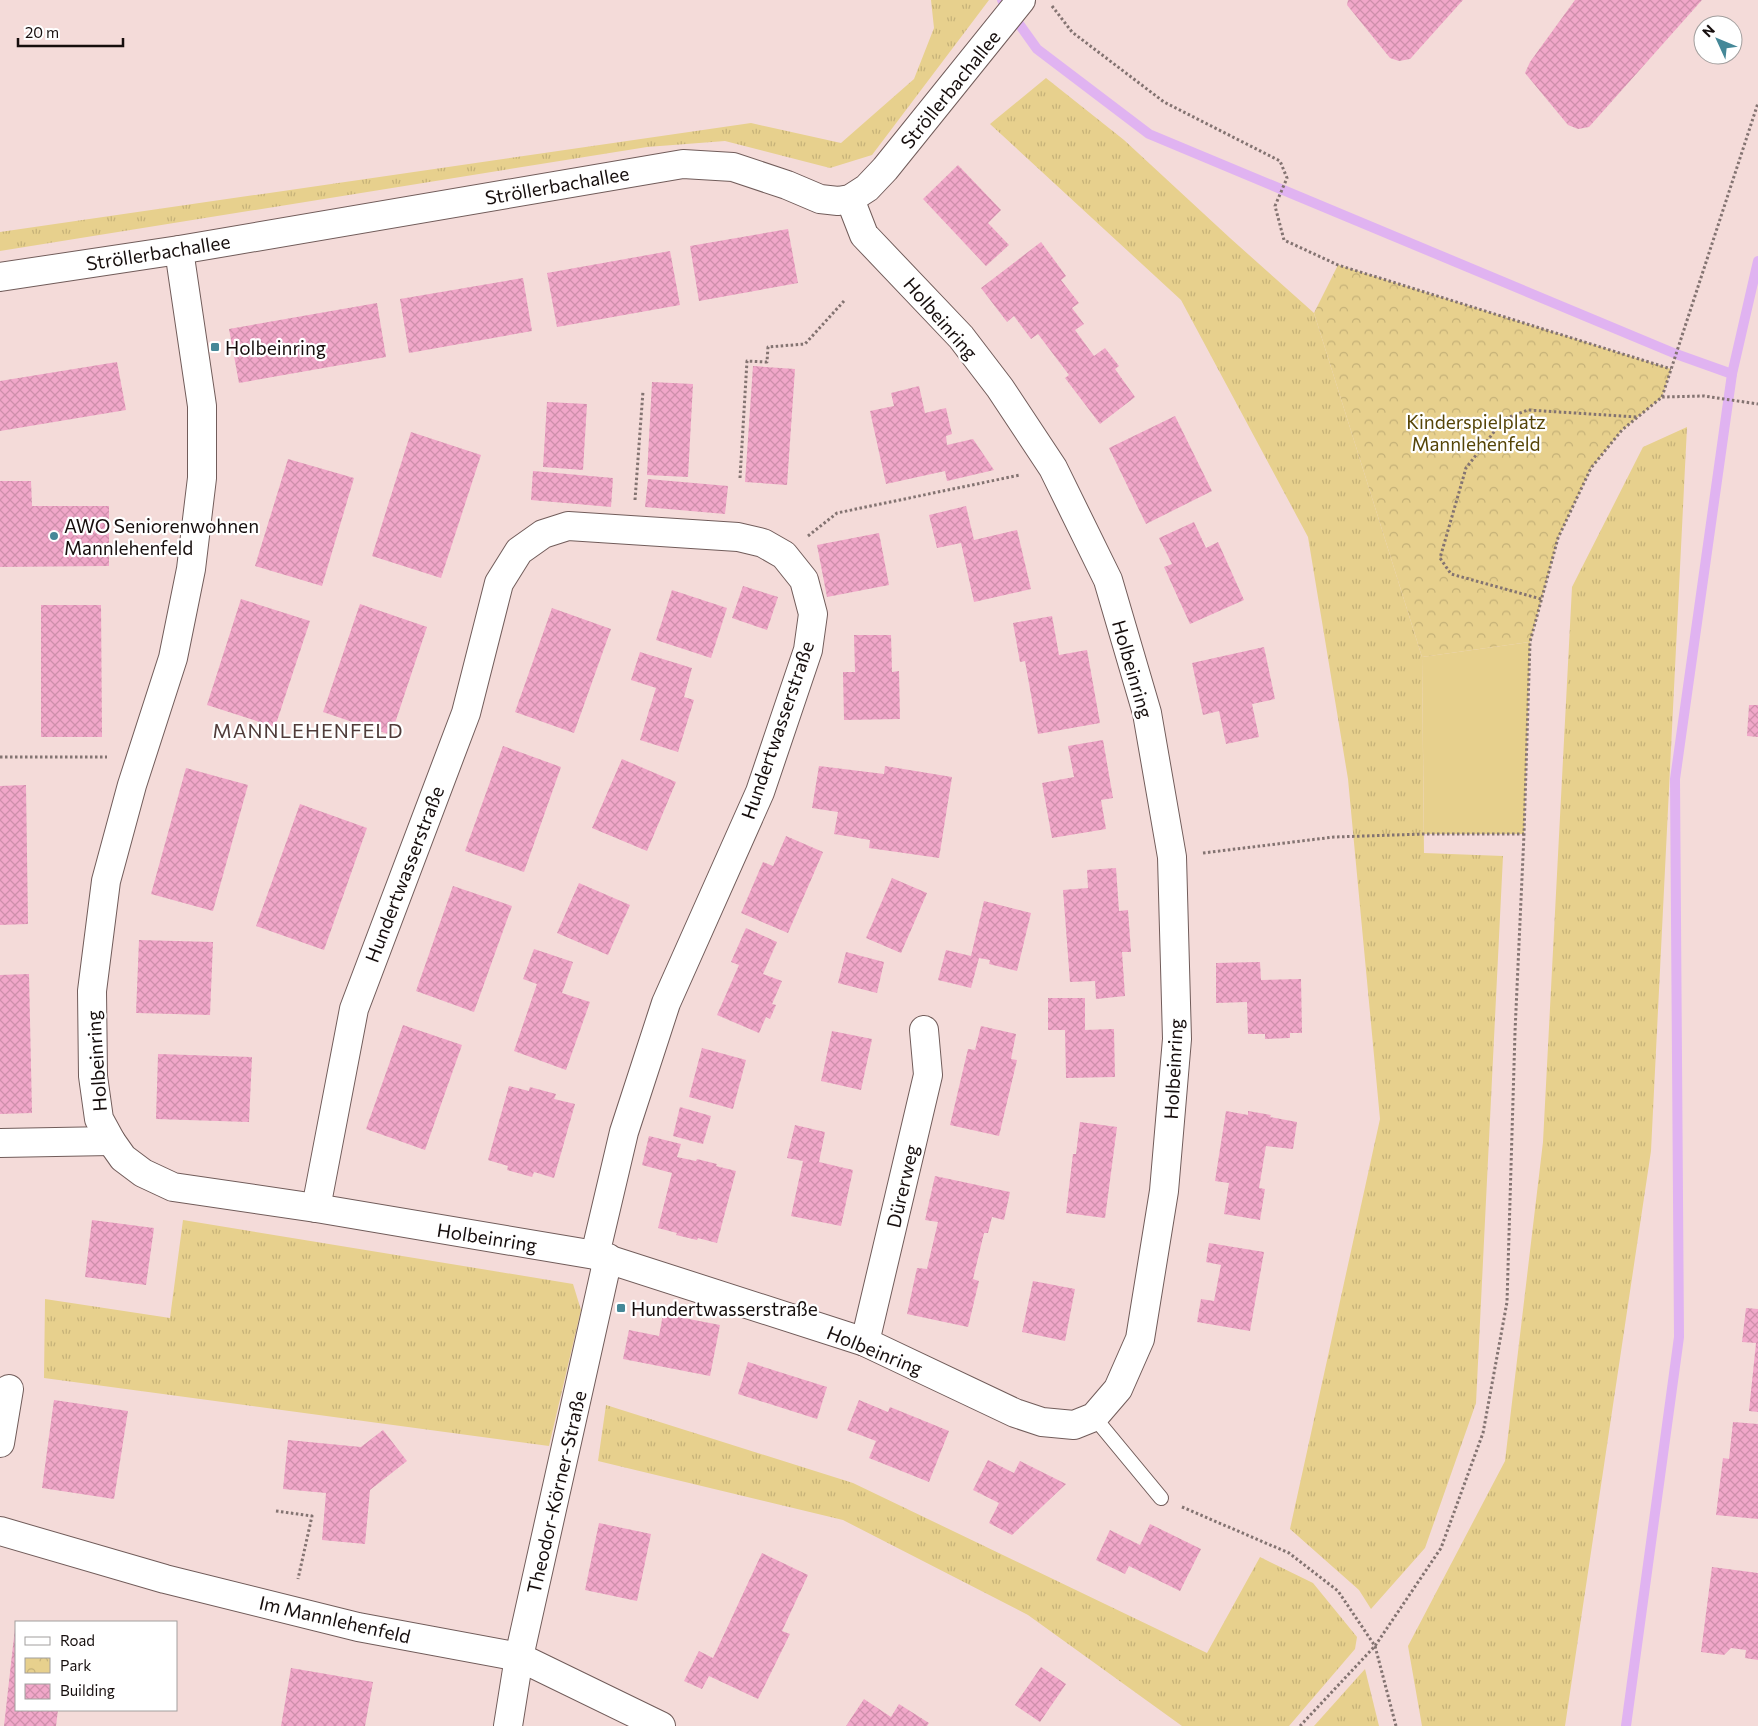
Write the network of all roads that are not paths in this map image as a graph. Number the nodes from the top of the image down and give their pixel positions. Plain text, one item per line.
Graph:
1 (1021, 0) edge
2 (850, 198) junction
3 (179, 250) junction
4 (0, 277) edge
5 (924, 1030) dead end
6 (111, 1141) junction
7 (0, 1143) edge
8 (316, 1208) junction
9 (602, 1257) junction
10 (865, 1342) junction
11 (9, 1389) dead end
12 (1094, 1417) junction
13 (0, 1443) edge
14 (1161, 1498) road end
15 (0, 1531) edge
16 (519, 1657) junction
17 (508, 1726) edge
18 (661, 1726) edge

1 - 2 street, Ströllerbachallee
2 - 3 street, Ströllerbachallee
2 - 12 street, Holbeinring
3 - 4 street, Ströllerbachallee
3 - 6 street, Holbeinring
5 - 10 street, Dürerweg
6 - 7 street
6 - 8 street, Holbeinring
8 - 9 street, Holbeinring
8 - 9 street, Hundertwasserstraße
9 - 10 street, Holbeinring
9 - 16 street, Theodor-Körner-Straße
10 - 12 street, Holbeinring
11 - 13 street
12 - 14 lane
15 - 16 street, Im Mannlehenfeld
16 - 17 street, Theodor-Körner-Straße
16 - 18 street, Im Mannlehenfeld

